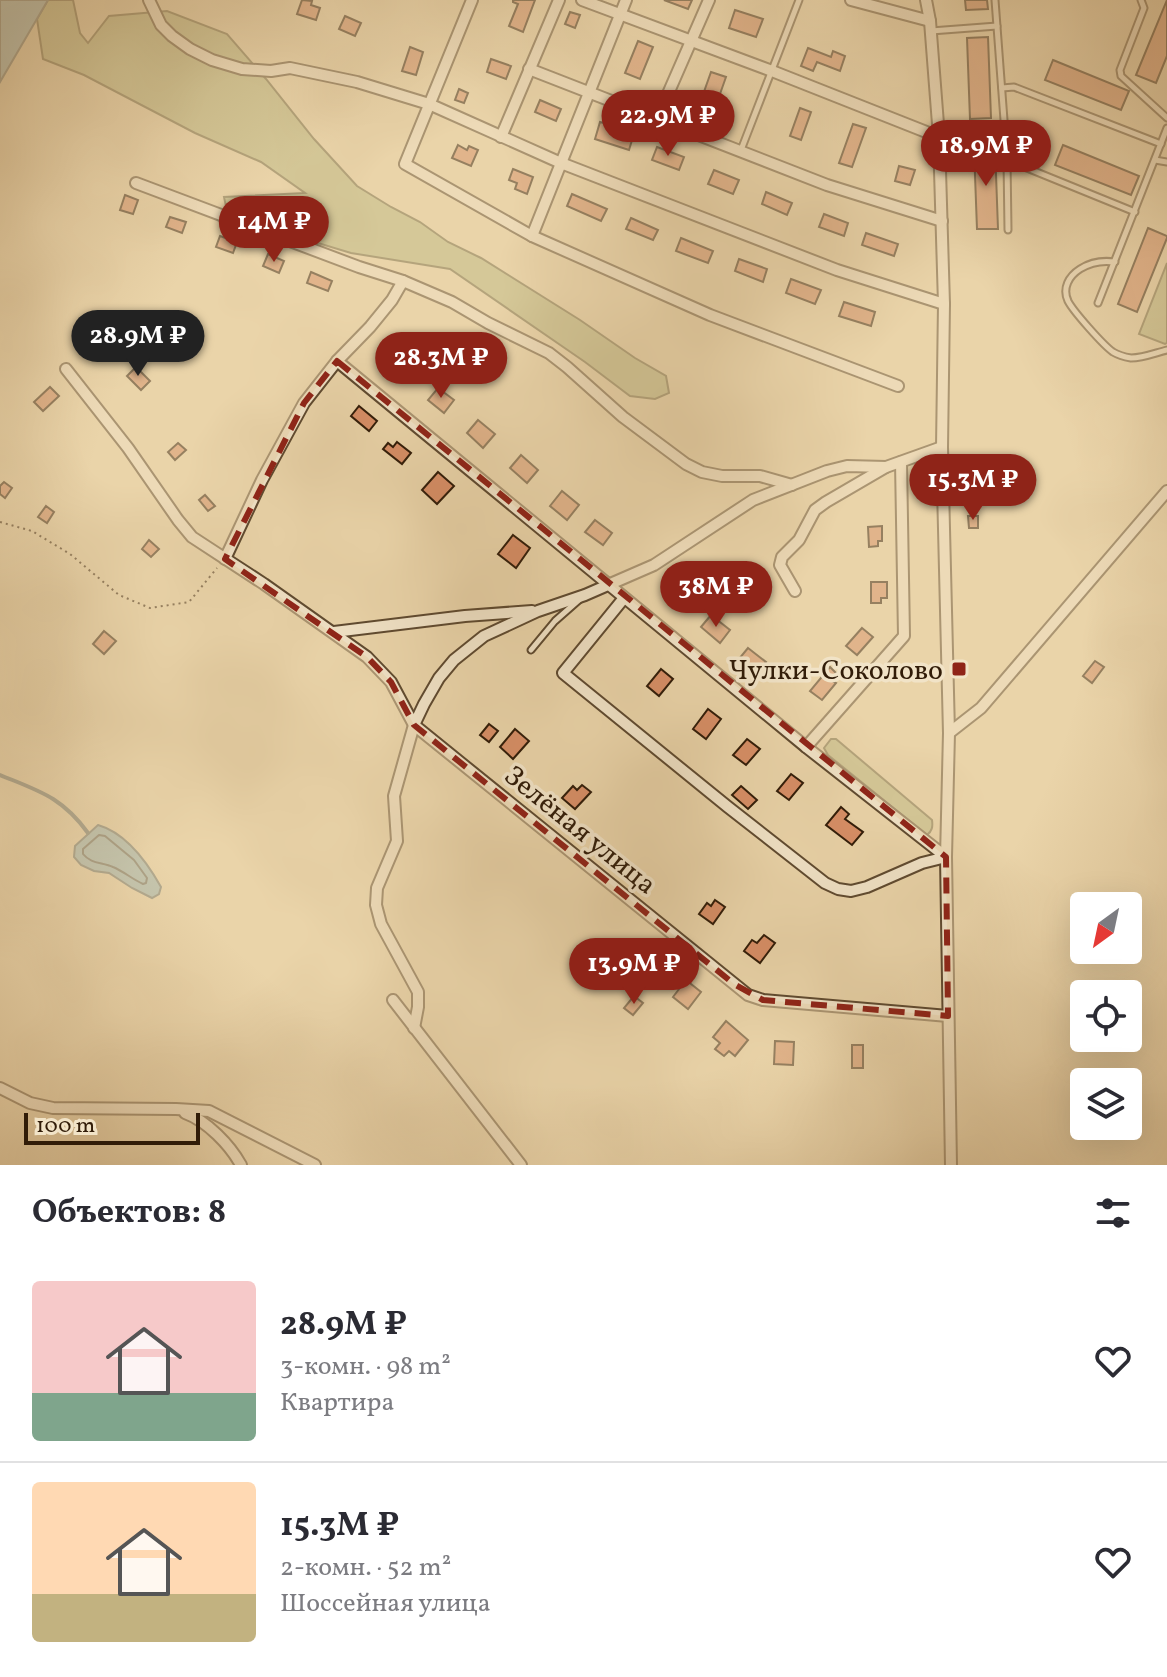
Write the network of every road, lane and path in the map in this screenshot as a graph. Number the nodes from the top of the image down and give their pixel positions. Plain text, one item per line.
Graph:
1 (149, 0) edge
2 (472, 0) edge
3 (559, 0) edge
4 (582, 0) edge
5 (626, 0) edge
6 (709, 0) edge
7 (799, 0) edge
8 (851, 0) edge
9 (926, 0) edge
10 (995, 0) edge
11 (1141, 0) edge
12 (620, 15) junction
13 (930, 26) junction
14 (997, 26) junction
15 (691, 41) junction
16 (529, 69) junction
17 (772, 71) junction
18 (1002, 88) junction
19 (589, 93) junction
20 (429, 104) junction
21 (1167, 118) edge
22 (657, 119) junction
23 (1167, 128) edge
24 (1005, 131) junction
25 (501, 137) junction
26 (939, 137) junction
27 (1161, 144) junction
28 (740, 151) junction
29 (1007, 160) junction
30 (1155, 160) junction
31 (1167, 162) edge
32 (561, 163) junction
33 (136, 183) dead end
34 (1135, 212) junction
35 (942, 221) junction
36 (1008, 230) dead end
37 (532, 236) junction
38 (1115, 262) junction
39 (403, 281) junction
40 (1098, 303) dead end
41 (944, 304) junction
42 (1167, 350) edge
43 (337, 361) junction
44 (66, 369) dead end
45 (898, 386) dead end
46 (942, 447) junction
47 (901, 462) junction
48 (886, 467) junction
49 (792, 485) junction
50 (1167, 491) edge
51 (0, 522) edge
52 (225, 559) junction
53 (608, 585) junction
54 (795, 591) dead end
55 (585, 595) junction
56 (624, 598) junction
57 (538, 611) junction
58 (334, 632) junction
59 (531, 650) dead end
60 (414, 725) junction
61 (949, 733) junction
62 (806, 747) junction
63 (946, 857) junction
64 (393, 1000) dead end
65 (948, 1016) junction
66 (414, 1028) junction
67 (0, 1088) edge
68 (176, 1109) junction
69 (241, 1165) edge
70 (315, 1165) edge
71 (521, 1165) edge
72 (951, 1165) edge

1 - 20 street
2 - 20 street
3 - 16 street
4 - 12 street
5 - 12 street
6 - 15 street
7 - 17 lane
8 - 13 street
9 - 13 street
10 - 14 lane
11 - 21 lane
12 - 15 street
12 - 19 street
13 - 14 lane
13 - 26 street
14 - 18 lane
15 - 17 street
15 - 22 street
16 - 19 street
16 - 25 street
17 - 26 street
17 - 28 lane
18 - 24 lane
18 - 27 lane
19 - 22 street
19 - 32 street
20 - 25 street
20 - 37 street
22 - 28 street
23 - 27 lane
24 - 26 lane
24 - 29 lane
25 - 32 street
26 - 35 street
27 - 30 lane
28 - 35 street
29 - 34 lane
29 - 36 lane
30 - 31 lane
30 - 34 lane
32 - 37 street
32 - 41 street
33 - 39 street
34 - 38 lane
35 - 41 street
37 - 45 street
38 - 40 lane
38 - 42 lane
39 - 43 street
39 - 49 street
41 - 46 street
43 - 52 street
43 - 53 street
44 - 52 street
46 - 47 street
46 - 61 street
47 - 48 street
47 - 62 street
48 - 49 street
48 - 54 street
49 - 53 street
50 - 61 street
51 - 52 path
52 - 58 street
53 - 55 street
53 - 56 street
55 - 57 street
55 - 59 lane
56 - 62 street
56 - 63 street
57 - 58 street
57 - 60 street
58 - 60 street
60 - 65 street, Зелёная улица
60 - 66 street
61 - 63 street
62 - 63 street
63 - 65 street
64 - 66 street
65 - 72 street
66 - 71 street
67 - 68 street
68 - 69 street
68 - 70 street

